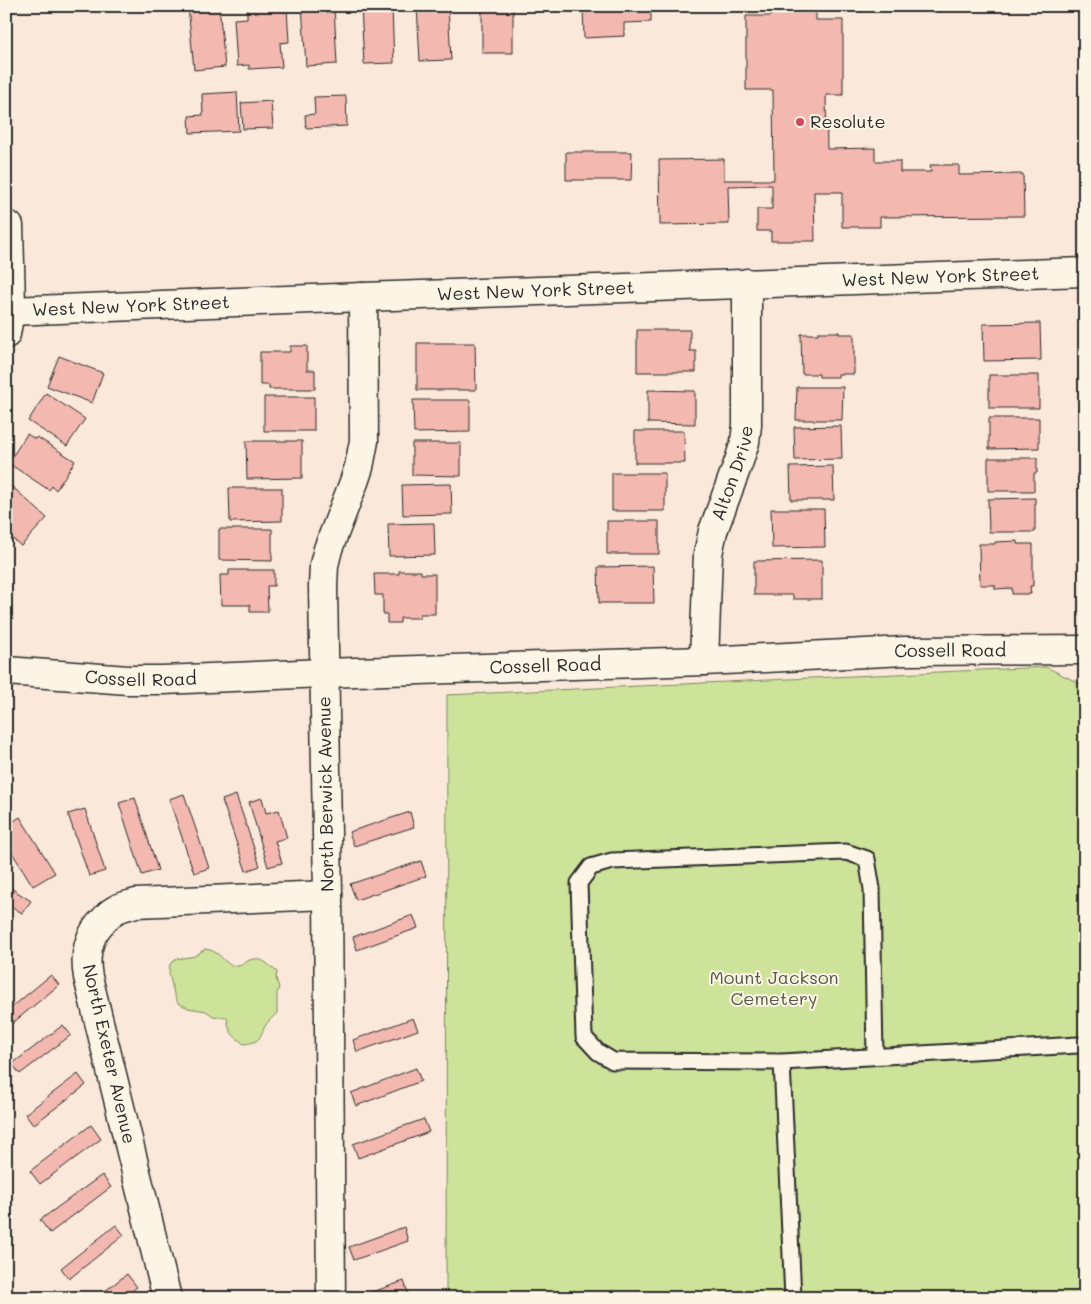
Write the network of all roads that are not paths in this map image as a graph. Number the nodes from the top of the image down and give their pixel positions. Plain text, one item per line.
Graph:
1 (9, 226) dead end
2 (1085, 272) edge
3 (747, 283) junction
4 (363, 296) junction
5 (8, 322) edge
6 (1085, 650) edge
7 (704, 660) junction
8 (6, 671) edge
9 (324, 673) junction
10 (328, 895) junction
11 (1078, 1045) dead end
12 (875, 1056) junction
13 (782, 1062) junction
14 (167, 1298) edge
15 (331, 1298) edge
16 (793, 1298) edge

1 - 5 street
2 - 3 street, West New York Street
3 - 4 street, West New York Street
3 - 7 street, Alton Drive
4 - 5 street, West New York Street
4 - 9 street, North Berwick Avenue
6 - 7 street, Cossell Road
7 - 9 street, Cossell Road
8 - 9 street, Cossell Road
9 - 10 street, North Berwick Avenue
10 - 14 street, North Exeter Avenue
10 - 15 street, North Berwick Avenue
11 - 12 lane
12 - 13 lane
12 - 13 lane
13 - 16 lane

